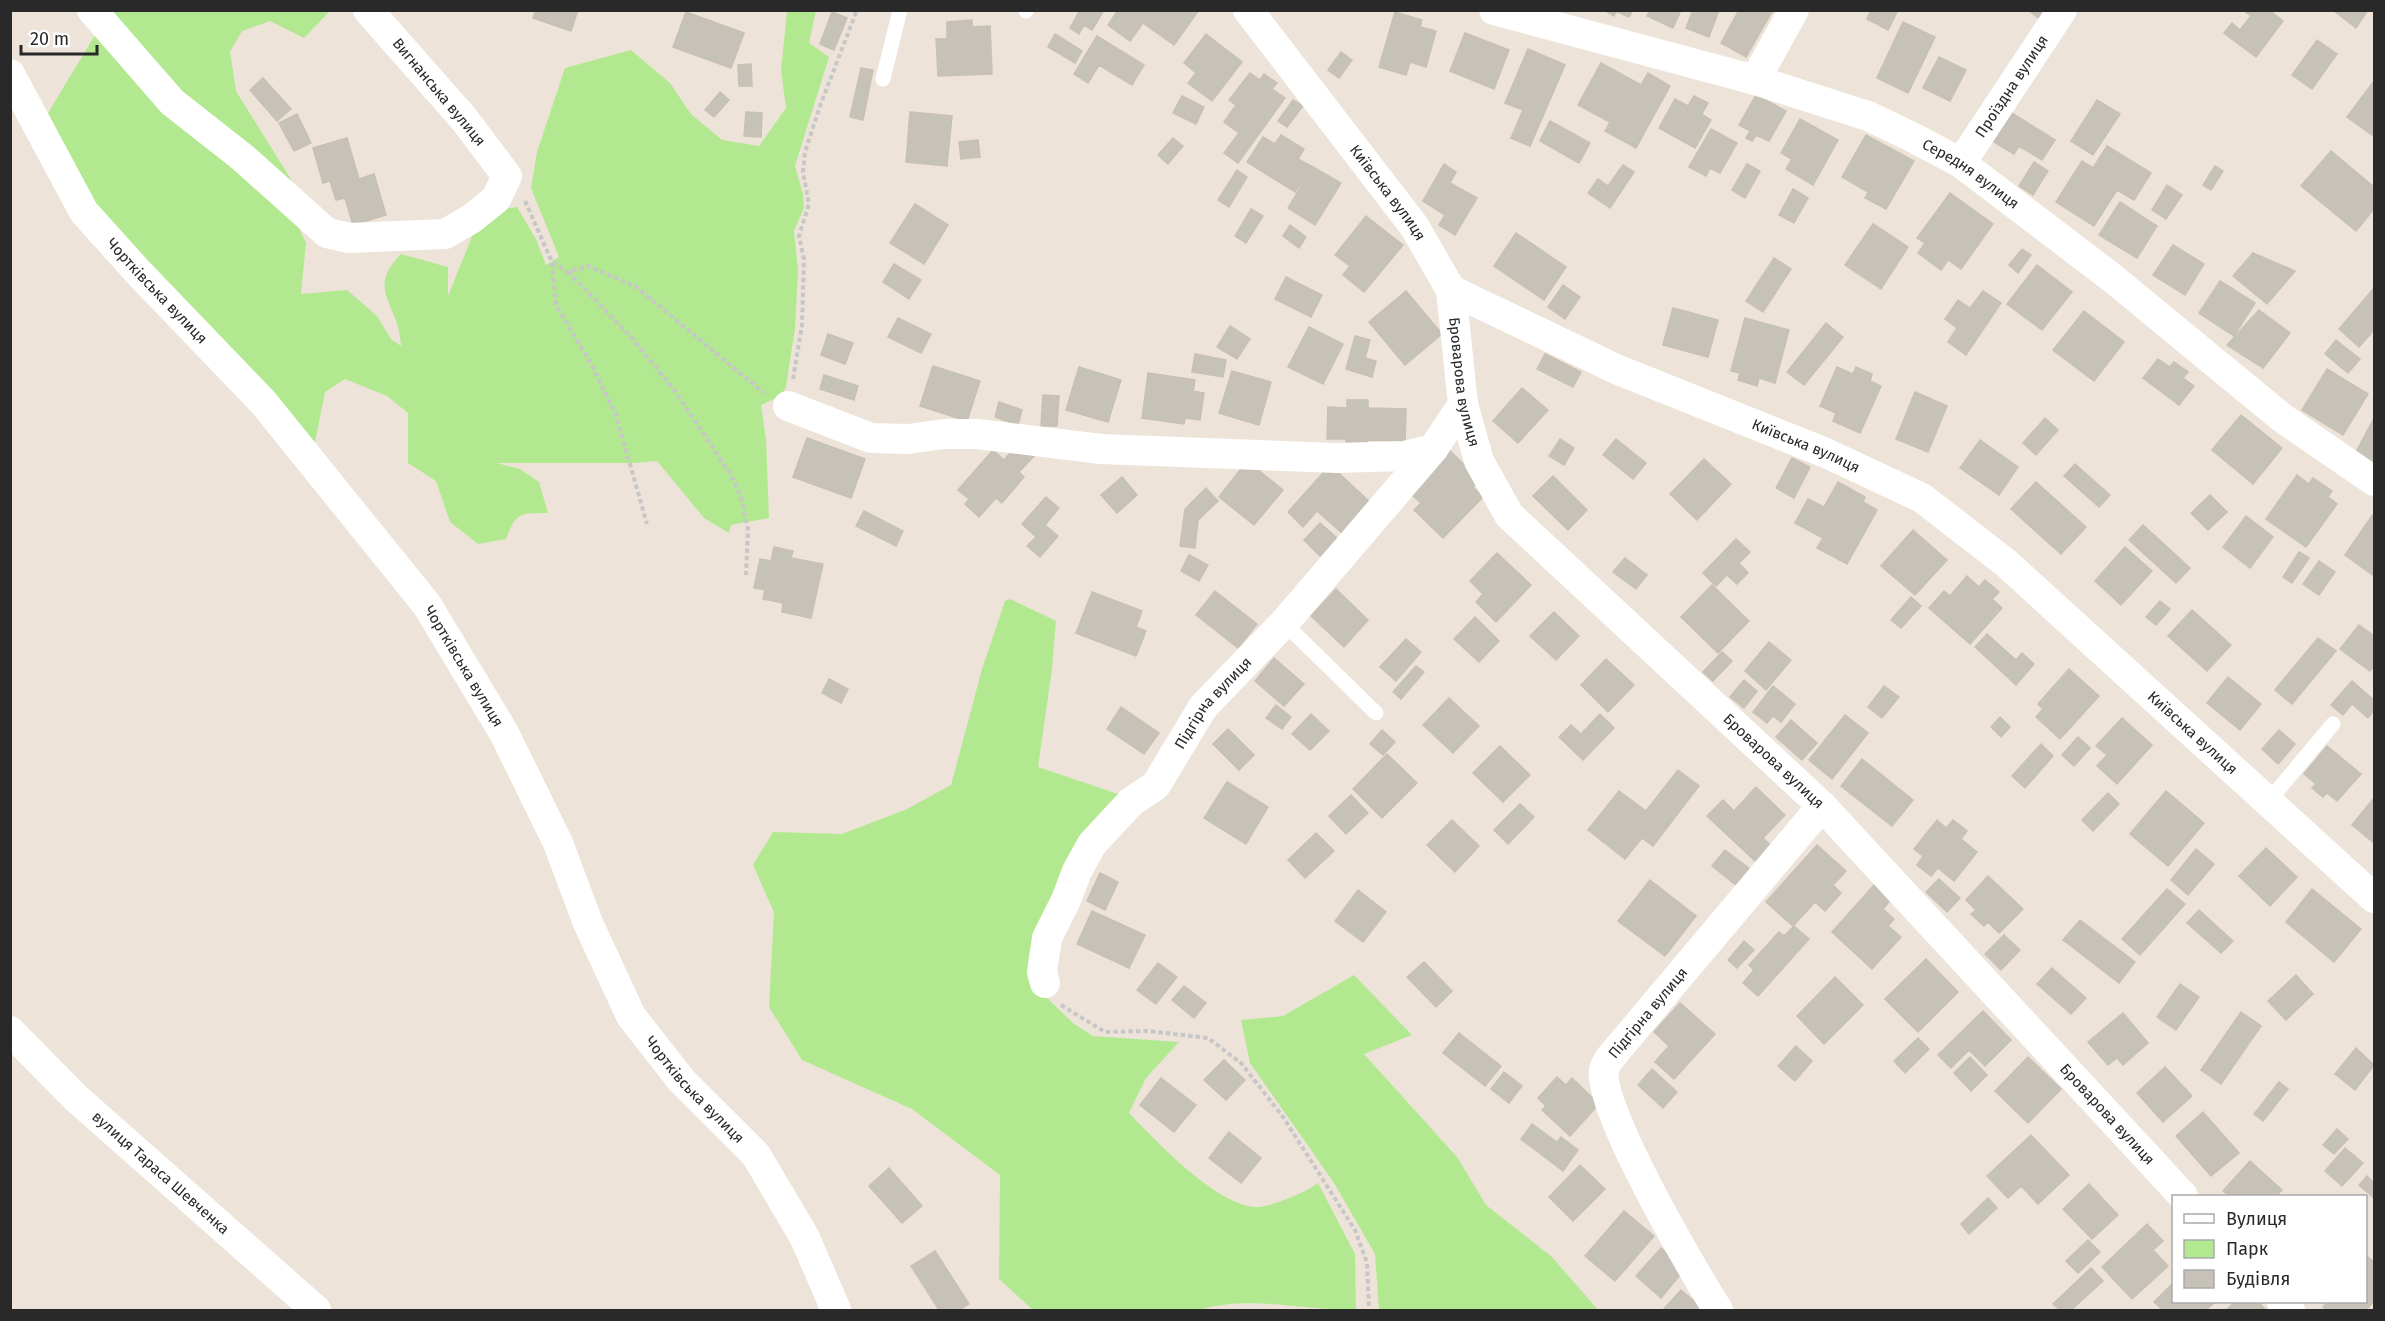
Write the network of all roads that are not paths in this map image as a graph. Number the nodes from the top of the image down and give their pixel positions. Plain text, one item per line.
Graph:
1 (92, 10) edge
2 (369, 10) edge
3 (900, 10) edge
4 (1248, 10) edge
5 (1794, 10) edge
6 (2062, 10) edge
7 (1504, 12) edge
8 (10, 74) edge
9 (883, 79) dead end
10 (1755, 80) junction
11 (1961, 163) junction
12 (1451, 290) junction
13 (1463, 404) junction
14 (788, 406) road end
15 (1433, 449) junction
16 (2374, 481) edge
17 (1284, 623) junction
18 (1376, 713) dead end
19 (2333, 723) dead end
20 (2267, 802) junction
21 (1822, 806) junction
22 (2374, 898) edge
23 (1045, 983) road end
24 (10, 1030) edge
25 (2181, 1195) edge
26 (316, 1311) edge
27 (836, 1311) edge
28 (1718, 1311) edge

1 - 2 street, Вигнанська вулиця
3 - 9 lane
4 - 12 street, Київська вулиця
5 - 10 street
6 - 11 street, Проїздна вулиця
7 - 10 street, Середня вулиця
8 - 27 street, Чортківська вулиця
10 - 11 street, Середня вулиця
11 - 16 street, Середня вулиця
12 - 13 street, Броварова вулиця
12 - 20 street, Київська вулиця
13 - 15 street, Підгірна вулиця
13 - 21 street, Броварова вулиця
14 - 15 street
15 - 17 street, Підгірна вулиця
17 - 18 lane
17 - 23 street, Підгірна вулиця
19 - 20 lane
20 - 22 street, Київська вулиця
21 - 25 street, Броварова вулиця
21 - 28 street, Підгірна вулиця
24 - 26 street, вулиця Тараса Шевченка

